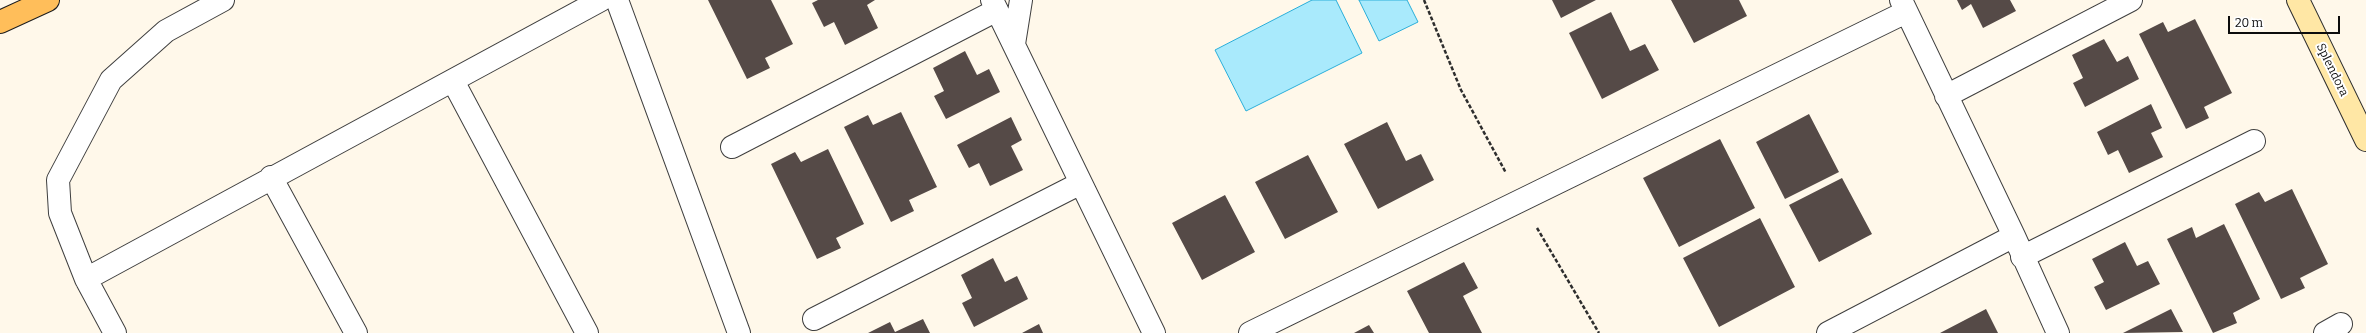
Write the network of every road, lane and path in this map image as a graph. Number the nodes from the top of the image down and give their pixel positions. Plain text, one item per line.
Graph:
1 (48, 0) edge
2 (223, 0) edge
3 (601, 0) edge
4 (617, 0) edge
5 (1021, 0) edge
6 (1424, 0) edge
7 (2131, 0) edge
8 (2298, 0) edge
9 (994, 5) edge
10 (1904, 6) edge
11 (0, 22) edge
12 (1014, 44) junction
13 (453, 81) junction
14 (1946, 96) junction
15 (2366, 140) edge
16 (2254, 141) dead end
17 (732, 147) dead end
18 (272, 177) junction
19 (1081, 183) junction
20 (1521, 201) junction
21 (2014, 236) junction
22 (2022, 257) junction
23 (86, 279) junction
24 (814, 319) dead end
25 (116, 333) edge
26 (356, 333) edge
27 (587, 333) edge
28 (739, 333) edge
29 (1154, 333) edge
30 (1250, 333) edge
31 (1599, 333) edge
32 (1828, 333) edge
33 (2058, 333) edge

1 - 11 main road
2 - 23 street
3 - 13 street
4 - 28 street
5 - 12 street
6 - 20 path
7 - 14 street
8 - 15 street, Splendora
9 - 12 street
9 - 17 street
10 - 14 street
10 - 20 street
12 - 19 street
13 - 18 street
13 - 27 street
14 - 21 street
16 - 22 street
18 - 23 street
18 - 26 street
19 - 24 street
19 - 29 street
20 - 30 street
20 - 31 path
21 - 22 street
21 - 32 street
22 - 33 street
23 - 25 street

